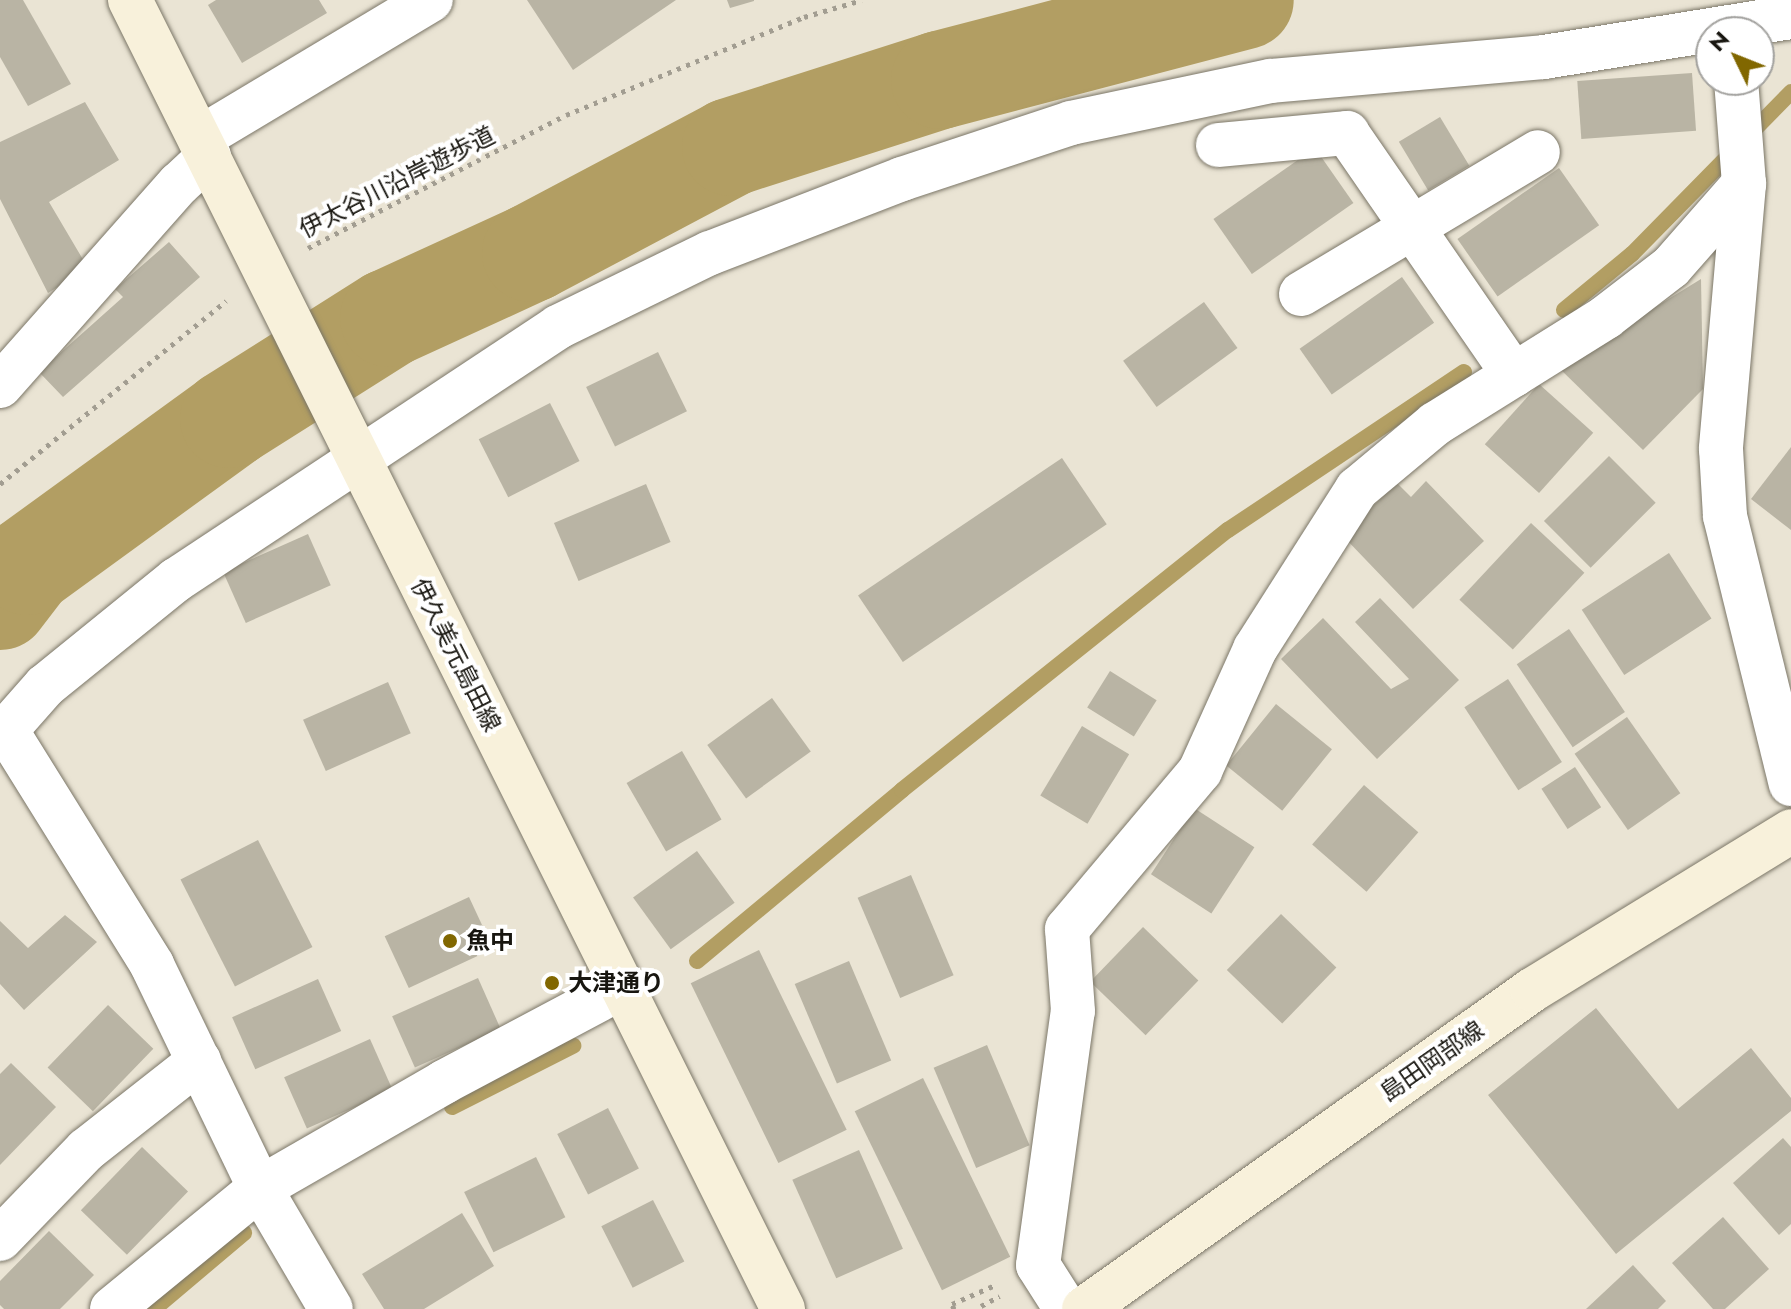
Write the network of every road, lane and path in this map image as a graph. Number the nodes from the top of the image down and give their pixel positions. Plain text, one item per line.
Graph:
1 (130, 0) edge
2 (431, 0) edge
3 (862, 0) edge
4 (1695, 24) edge
5 (1741, 134) edge
6 (1218, 145) dead end
7 (205, 147) junction
8 (1538, 152) dead end
9 (1413, 228) junction
10 (270, 278) junction
11 (1301, 294) dead end
12 (1514, 375) junction
13 (0, 386) edge
14 (355, 452) junction
15 (0, 484) edge
16 (3, 734) edge
17 (1791, 784) edge
18 (1791, 831) edge
19 (623, 987) junction
20 (199, 1061) junction
21 (260, 1188) junction
22 (0, 1239) edge
23 (1007, 1280) dead end
24 (1010, 1291) dead end
25 (981, 1306) dead end
26 (112, 1309) edge
27 (331, 1309) edge
28 (783, 1309) edge
29 (954, 1309) edge
30 (1066, 1309) edge
31 (1084, 1309) edge

1 - 7 main road, 伊久美元島田線
2 - 7 street
3 - 10 path, 伊太谷川沿岸遊歩道
4 - 14 street
5 - 12 street
5 - 17 street
6 - 9 street
7 - 10 main road, 伊久美元島田線
7 - 13 street
8 - 9 street
9 - 11 street
9 - 12 street
10 - 14 main road, 伊久美元島田線
10 - 15 path, 伊太谷川沿岸遊歩道
12 - 30 street
14 - 16 street
14 - 19 main road, 伊久美元島田線
16 - 20 street
18 - 31 main road, 島田岡部線
19 - 21 street
19 - 28 main road, 伊久美元島田線
20 - 21 street
20 - 22 street
21 - 26 street
21 - 27 street
23 - 29 path
24 - 25 path

